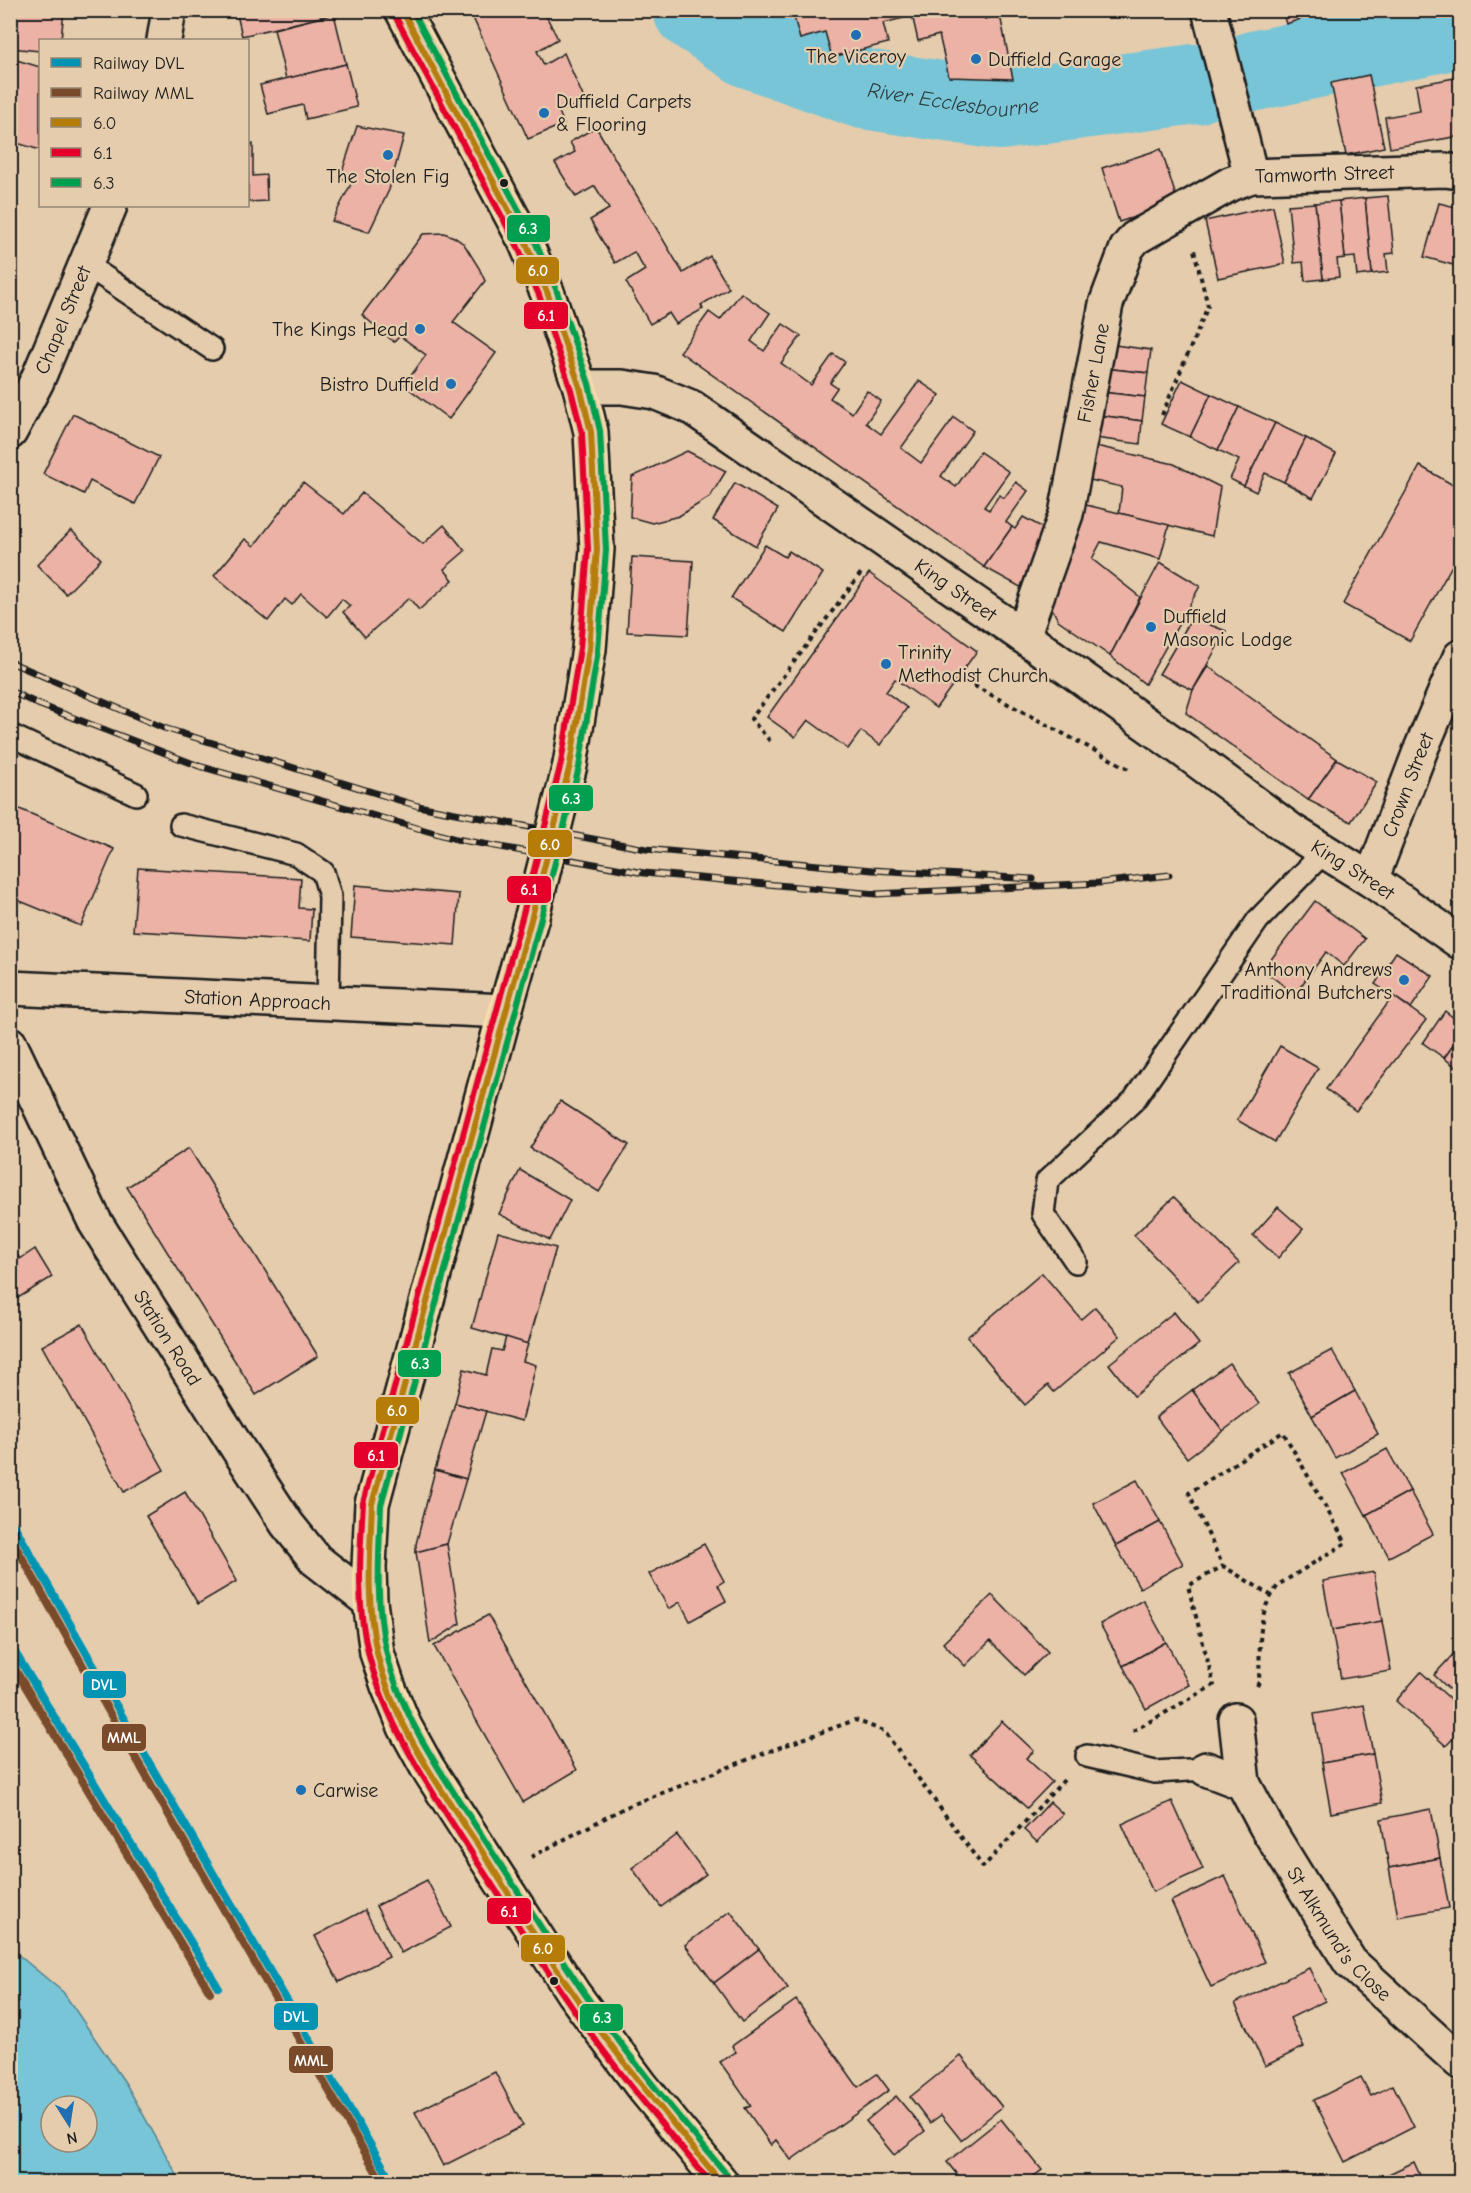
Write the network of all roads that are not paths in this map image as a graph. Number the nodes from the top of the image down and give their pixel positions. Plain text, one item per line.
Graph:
1 (169, 10) edge
2 (402, 10) edge
3 (1209, 10) edge
4 (164, 39) edge
5 (1461, 172) edge
6 (1251, 176) junction
7 (110, 207) edge
8 (85, 264) junction
9 (212, 350) dead end
10 (580, 387) junction
11 (10, 432) edge
12 (1023, 636) junction
13 (1461, 657) edge
14 (10, 735) edge
15 (136, 794) dead end
16 (181, 825) dead end
17 (1324, 852) junction
18 (1371, 880) junction
19 (1461, 942) edge
20 (10, 988) edge
21 (328, 1003) junction
22 (505, 1011) junction
23 (10, 1044) edge
24 (1076, 1262) dead end
25 (370, 1602) junction
26 (1236, 1720) road end
27 (1088, 1756) road end
28 (1206, 1769) joint
29 (1243, 1783) junction
30 (1461, 2062) edge
31 (721, 2182) edge

1 - 4 street
2 - 10 highway
3 - 6 street, Tamworth Street
5 - 6 street, Tamworth Street
6 - 12 street, Fisher Lane
7 - 8 street, Chapel Street
8 - 9 lane
8 - 11 street, Chapel Street
10 - 12 street, King Street
10 - 22 highway, bridge
12 - 17 street, King Street
13 - 18 street, Crown Street
14 - 15 lane
16 - 21 lane
17 - 18 street, King Street
17 - 24 lane
18 - 19 street, King Street
20 - 21 street, Station Approach
21 - 22 street, Station Approach
22 - 25 highway
23 - 25 street, Station Road
25 - 31 highway
26 - 29 street, St Alkmund's Close
27 - 28 lane
28 - 29 street
29 - 30 street, St Alkmund's Close

